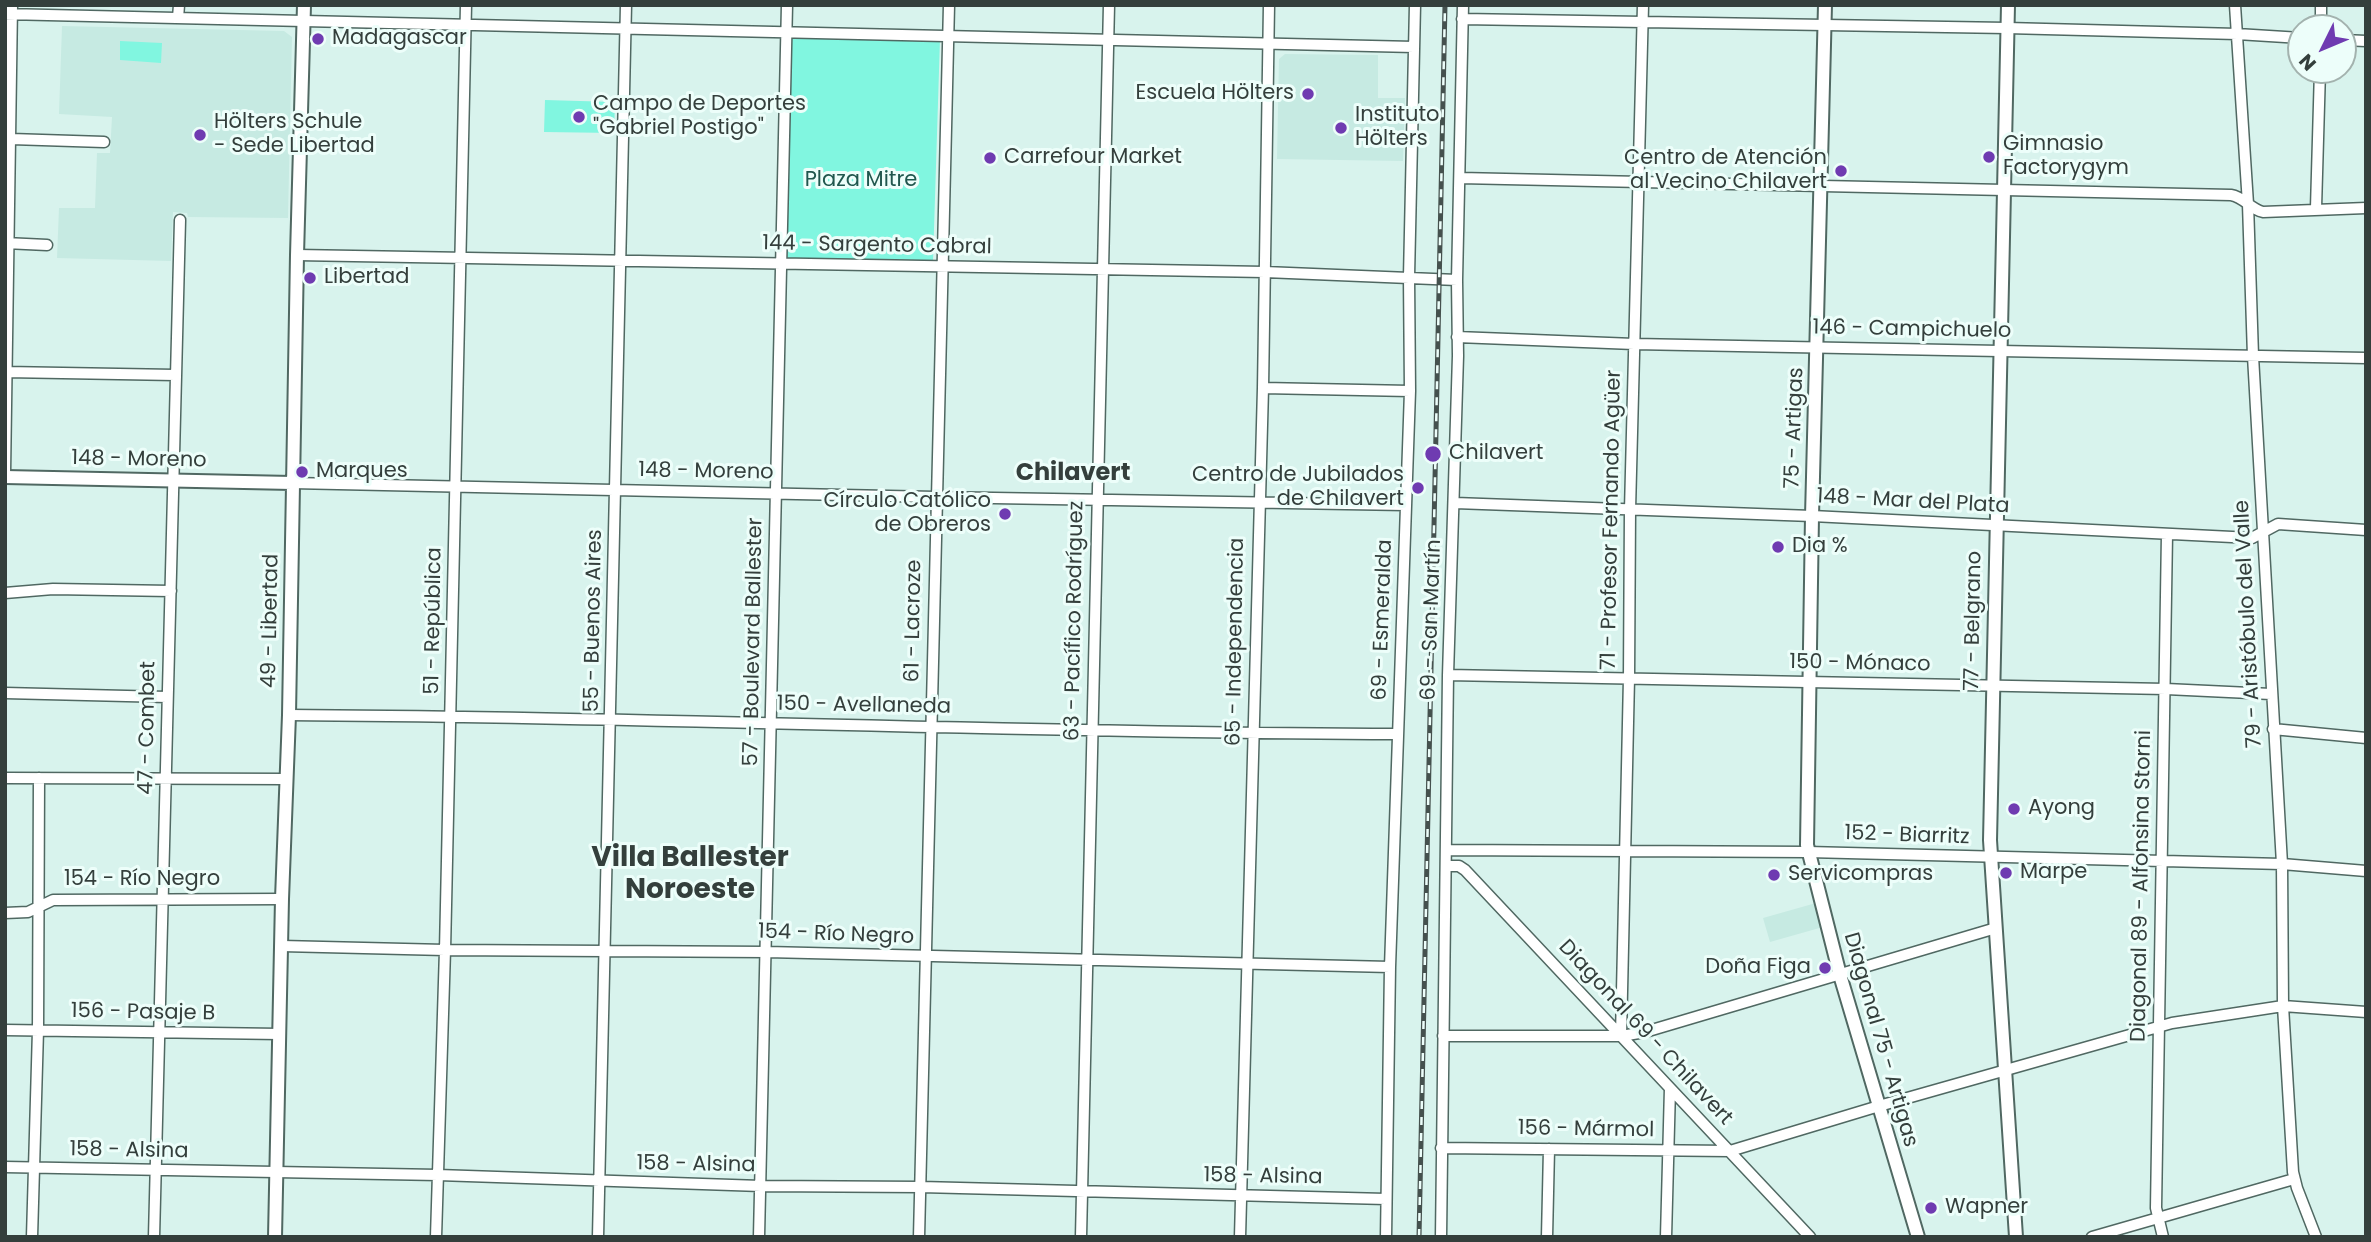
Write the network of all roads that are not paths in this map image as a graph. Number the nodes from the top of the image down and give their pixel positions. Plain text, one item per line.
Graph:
1 (179, 5) edge
2 (304, 5) edge
3 (466, 5) edge
4 (626, 5) edge
5 (787, 5) edge
6 (949, 5) edge
7 (1110, 5) edge
8 (1269, 5) edge
9 (1415, 5) edge
10 (1463, 5) edge
11 (1643, 5) edge
12 (1825, 5) edge
13 (2008, 5) edge
14 (2235, 5) edge
15 (9, 11) edge
16 (178, 18) junction
17 (1462, 19) junction
18 (304, 22) junction
19 (1643, 22) junction
20 (465, 25) junction
21 (1825, 25) junction
22 (2007, 28) junction
23 (626, 30) junction
24 (787, 33) junction
25 (948, 34) junction
26 (2236, 34) junction
27 (2287, 37) edge
28 (1109, 40) junction
29 (1268, 43) junction
30 (1414, 47) junction
31 (2320, 84) edge
32 (11, 139) junction
33 (103, 142) dead end
34 (1460, 178) junction
35 (1639, 181) junction
36 (1820, 187) junction
37 (2003, 190) junction
38 (2248, 204) junction
39 (2316, 208) junction
40 (2366, 208) edge
41 (180, 220) dead end
42 (7, 243) edge
43 (47, 245) dead end
44 (297, 254) junction
45 (461, 256) junction
46 (620, 260) junction
47 (782, 264) junction
48 (942, 266) junction
49 (1103, 269) junction
50 (1265, 272) junction
51 (1409, 277) junction
52 (1457, 280) junction
53 (1457, 337) junction
54 (1634, 344) junction
55 (1816, 348) junction
56 (2001, 351) junction
57 (2253, 356) junction
58 (2366, 358) edge
59 (6, 372) edge
60 (175, 375) junction
61 (1262, 388) junction
62 (1410, 391) junction
63 (5, 475) edge
64 (174, 480) junction
65 (292, 483) junction
66 (456, 485) junction
67 (615, 489) junction
68 (776, 493) junction
69 (935, 497) junction
70 (1098, 500) junction
71 (1258, 503) junction
72 (1455, 503) junction
73 (1405, 505) junction
74 (1630, 510) junction
75 (1812, 516) junction
76 (1995, 526) junction
77 (2366, 530) edge
78 (2263, 533) junction
79 (2167, 534) junction
80 (171, 591) junction
81 (5, 593) edge
82 (1448, 675) junction
83 (1629, 678) junction
84 (1810, 682) junction
85 (1992, 686) junction
86 (2166, 689) junction
87 (5, 693) edge
88 (2271, 694) junction
89 (167, 698) junction
90 (289, 715) junction
91 (451, 716) junction
92 (611, 719) junction
93 (771, 724) junction
94 (931, 727) junction
95 (1092, 729) junction
96 (2273, 729) junction
97 (1253, 734) junction
98 (1397, 734) junction
99 (2366, 738) edge
100 (5, 778) edge
101 (166, 778) junction
102 (39, 779) junction
103 (286, 779) junction
104 (1447, 850) junction
105 (1625, 851) junction
106 (1808, 852) junction
107 (1990, 858) junction
108 (2163, 862) junction
109 (2282, 864) junction
110 (1447, 866) junction
111 (2366, 871) edge
112 (163, 899) junction
113 (282, 899) junction
114 (40, 907) junction
115 (5, 913) edge
116 (1996, 929) junction
117 (282, 946) junction
118 (604, 949) junction
119 (446, 950) junction
120 (767, 952) junction
121 (926, 956) junction
122 (1087, 961) junction
123 (1248, 964) junction
124 (1390, 967) junction
125 (1840, 975) junction
126 (2283, 1006) junction
127 (2366, 1012) edge
128 (2158, 1027) junction
129 (5, 1030) edge
130 (38, 1030) junction
131 (159, 1032) junction
132 (280, 1034) junction
133 (1443, 1036) junction
134 (1621, 1036) junction
135 (2004, 1070) junction
136 (1670, 1088) junction
137 (1879, 1105) junction
138 (1441, 1148) junction
139 (1549, 1149) junction
140 (1667, 1150) junction
141 (1730, 1151) junction
142 (5, 1167) edge
143 (33, 1168) junction
144 (155, 1172) junction
145 (277, 1173) junction
146 (438, 1175) junction
147 (2294, 1179) junction
148 (600, 1182) junction
149 (761, 1186) junction
150 (921, 1187) junction
151 (1081, 1191) junction
152 (1241, 1196) junction
153 (1386, 1199) junction
154 (2157, 1218) junction
155 (1440, 1235) edge
156 (32, 1237) edge
157 (155, 1237) edge
158 (275, 1237) edge
159 (436, 1237) edge
160 (598, 1237) edge
161 (759, 1237) edge
162 (919, 1237) edge
163 (1081, 1237) edge
164 (1240, 1237) edge
165 (1386, 1237) edge
166 (1547, 1237) edge
167 (1666, 1237) edge
168 (1810, 1237) edge
169 (1918, 1237) edge
170 (2016, 1237) edge
171 (2092, 1237) edge
172 (2163, 1237) edge
173 (2316, 1237) edge

1 - 16 street
2 - 18 street, 49 - Libertad
3 - 20 street, 51 - República
4 - 23 street, 55 - Buenos Aires
5 - 24 street, 57 - Boulevard Ballester
6 - 25 street, 61 - Lacroze
7 - 28 street, 63 - Pacífico Rodríguez
8 - 29 street, 65 - Independencia
9 - 30 street, 69 - Esmeralda
10 - 17 street, 69 - San Martín
11 - 19 street, 71 - Profesor Fernando Agüer
12 - 21 street, 75 - Artigas
13 - 22 street, 77 - Belgrano
14 - 26 street, 79 - Aristóbulo del Valle
15 - 16 street
15 - 32 street
16 - 18 street
17 - 19 street
17 - 34 street, 69 - San Martín
18 - 20 street
18 - 44 street, 49 - Libertad
19 - 21 street
19 - 35 street, 71 - Profesor Fernando Agüer
20 - 23 street
20 - 45 street, 51 - República
21 - 22 street
21 - 36 street, 75 - Artigas
22 - 26 street
22 - 37 street, 77 - Belgrano
23 - 24 street
23 - 46 street, 55 - Buenos Aires
24 - 25 street
24 - 47 street, 57 - Boulevard Ballester
25 - 28 street
25 - 48 street, 61 - Lacroze
26 - 27 street
26 - 38 street, 79 - Aristóbulo del Valle
28 - 29 street
28 - 49 street, 63 - Pacífico Rodríguez
29 - 30 street
29 - 50 street, 65 - Independencia
30 - 51 street, 69 - Esmeralda
31 - 39 street
32 - 33 street
32 - 42 street
34 - 35 street
34 - 52 street, 69 - San Martín
35 - 36 street
35 - 54 street, 71 - Profesor Fernando Agüer
36 - 37 street
36 - 55 street, 75 - Artigas
37 - 38 street
37 - 56 street, 77 - Belgrano
38 - 39 street
38 - 57 street, 79 - Aristóbulo del Valle
39 - 40 street
41 - 60 street, 47 - Combet
42 - 43 street
42 - 59 street
44 - 45 street, 144 - Sargento Cabral
44 - 65 street, 49 - Libertad
45 - 46 street, 144 - Sargento Cabral
45 - 66 street, 51 - República
46 - 47 street, 144 - Sargento Cabral
46 - 67 street, 55 - Buenos Aires
47 - 48 street, 144 - Sargento Cabral
47 - 68 street, 57 - Boulevard Ballester
48 - 49 street, 144 - Sargento Cabral
48 - 69 street, 61 - Lacroze
49 - 50 street, 144 - Sargento Cabral
49 - 70 street, 63 - Pacífico Rodríguez
50 - 51 street, 144 - Sargento Cabral
50 - 61 street, 65 - Independencia
51 - 52 street, 144 - Sargento Cabral
51 - 62 street, 69 - Esmeralda
52 - 53 street, 69 - San Martín
53 - 54 street, 146 - Campichuelo
53 - 72 street, 69 - San Martín
54 - 55 street, 146 - Campichuelo
54 - 74 street, 71 - Profesor Fernando Agüer
55 - 56 street, 146 - Campichuelo
55 - 75 street, 75 - Artigas
56 - 57 street, 146 - Campichuelo
56 - 76 street, 77 - Belgrano
57 - 58 street, 146 - Campichuelo
57 - 78 street, 79 - Aristóbulo del Valle
59 - 60 street
59 - 63 street
60 - 64 street, 47 - Combet
61 - 62 street
61 - 71 street, 65 - Independencia
62 - 73 street, 69 - Esmeralda
63 - 64 street, 148 - Moreno
64 - 65 street, 148 - Moreno
64 - 80 street, 47 - Combet
65 - 66 street, 148 - Moreno
65 - 90 street, 49 - Libertad
66 - 67 street, 148 - Moreno
66 - 91 street, 51 - República
67 - 68 street, 148 - Moreno
67 - 92 street, 55 - Buenos Aires
68 - 69 street, 148 - Moreno
68 - 93 street, 57 - Boulevard Ballester
69 - 70 street, 148 - Moreno
69 - 94 street, 61 - Lacroze
70 - 71 street, 148 - Moreno
70 - 95 street, 63 - Pacífico Rodríguez
71 - 73 street, 148 - Moreno
71 - 97 street, 65 - Independencia
72 - 74 street, 148 - Mar del Plata
72 - 82 street, 69 - San Martín
73 - 98 street, 69 - Esmeralda
74 - 75 street, 148 - Mar del Plata
74 - 83 street, 71 - Profesor Fernando Agüer
75 - 76 street, 148 - Mar del Plata
75 - 84 street, 75 - Artigas
76 - 79 street, 148 - Mar del Plata
76 - 85 street, 77 - Belgrano
77 - 78 street, 148 - Mar del Plata
78 - 79 street, 148 - Mar del Plata
78 - 88 street, 79 - Aristóbulo del Valle
79 - 86 street, Diagonal 89 - Alfonsina Storni
80 - 81 street
80 - 89 street, 47 - Combet
82 - 83 street, 150 - Mónaco
82 - 104 street, 69 - San Martín
83 - 84 street, 150 - Mónaco
83 - 105 street, 71 - Profesor Fernando Agüer
84 - 85 street, 150 - Mónaco
84 - 106 street, 75 - Artigas
85 - 86 street, 150 - Mónaco
85 - 107 street, 77 - Belgrano
86 - 88 street, 150 - Mónaco
86 - 108 street, Diagonal 89 - Alfonsina Storni
87 - 89 street
88 - 96 street, 79 - Aristóbulo del Valle
89 - 101 street, 47 - Combet
90 - 91 street, 150 - Avellaneda
90 - 103 street, 49 - Libertad
91 - 92 street, 150 - Avellaneda
91 - 119 street, 51 - República
92 - 93 street, 150 - Avellaneda
92 - 118 street, 55 - Buenos Aires
93 - 94 street, 150 - Avellaneda
93 - 120 street, 57 - Boulevard Ballester
94 - 95 street, 150 - Avellaneda
94 - 121 street, 61 - Lacroze
95 - 97 street, 150 - Avellaneda
95 - 122 street, 63 - Pacífico Rodríguez
96 - 99 street
96 - 109 street, 79 - Aristóbulo del Valle
97 - 98 street, 150 - Avellaneda
97 - 123 street, 65 - Independencia
98 - 124 street, 69 - Esmeralda
100 - 102 street
101 - 102 street
101 - 103 street
101 - 112 street, 47 - Combet
102 - 114 street
103 - 113 street, 49 - Libertad
104 - 105 street, 152 - Biarritz
104 - 110 street, 69 - San Martín
105 - 106 street, 152 - Biarritz
105 - 134 street, 71 - Profesor Fernando Agüer
106 - 107 street, 152 - Biarritz
106 - 125 street, Diagonal 75 - Artigas
107 - 108 street, 152 - Biarritz
107 - 116 street, 77 - Belgrano
108 - 109 street, 152 - Biarritz
108 - 128 street, Diagonal 89 - Alfonsina Storni
109 - 111 street, 152 - Biarritz
109 - 126 street, 79 - Aristóbulo del Valle
110 - 133 street, 69 - San Martín
110 - 134 street, Diagonal 69 - Chilavert
112 - 113 street, 154 - Río Negro
112 - 114 street, 154 - Río Negro
112 - 131 street, 47 - Combet
113 - 117 street, 49 - Libertad
114 - 115 street, 154 - Río Negro
114 - 130 street
116 - 125 street
116 - 135 street, 77 - Belgrano
117 - 119 street, 154 - Río Negro
117 - 132 street, 49 - Libertad
118 - 119 street, 154 - Río Negro
118 - 120 street, 154 - Río Negro
118 - 148 street, 55 - Buenos Aires
119 - 146 street, 51 - República
120 - 121 street, 154 - Río Negro
120 - 149 street, 57 - Boulevard Ballester
121 - 122 street, 154 - Río Negro
121 - 150 street, 61 - Lacroze
122 - 123 street, 154 - Río Negro
122 - 151 street, 63 - Pacífico Rodríguez
123 - 124 street, 154 - Río Negro
123 - 152 street, 65 - Independencia
124 - 153 street, 69 - Esmeralda
125 - 134 street
125 - 137 street, Diagonal 75 - Artigas
126 - 127 street
126 - 128 street, 156 - Mármol
126 - 147 street, 79 - Aristóbulo del Valle
128 - 135 street, 156 - Mármol
128 - 154 street, Diagonal 89 - Alfonsina Storni
129 - 130 street, 156 - Pasaje B
130 - 131 street, 156 - Pasaje B
130 - 143 street
131 - 132 street, 156 - Pasaje B
131 - 144 street, 47 - Combet
132 - 145 street, 49 - Libertad
133 - 134 street
133 - 138 street, 69 - San Martín
134 - 136 street, Diagonal 69 - Chilavert
135 - 137 street, 156 - Mármol
135 - 170 street, 77 - Belgrano
136 - 140 street
136 - 141 street, Diagonal 69 - Chilavert
137 - 141 street, 156 - Mármol
137 - 169 street, Diagonal 75 - Artigas
138 - 139 street, 156 - Mármol
138 - 155 street, 69 - San Martín
139 - 140 street, 156 - Mármol
139 - 166 street
140 - 141 street, 156 - Mármol
140 - 167 street
141 - 168 street, Diagonal 69 - Chilavert
142 - 143 street, 158 - Alsina
143 - 144 street, 158 - Alsina
143 - 156 street
144 - 145 street, 158 - Alsina
144 - 157 street, 47 - Combet
145 - 146 street, 158 - Alsina
145 - 158 street, 49 - Libertad
146 - 148 street, 158 - Alsina
146 - 159 street, 51 - República
147 - 154 street
147 - 173 street, 79 - Aristóbulo del Valle
148 - 149 street, 158 - Alsina
148 - 160 street, 55 - Buenos Aires
149 - 150 street, 158 - Alsina
149 - 161 street, 57 - Boulevard Ballester
150 - 151 street, 158 - Alsina
150 - 162 street, 61 - Lacroze
151 - 152 street, 158 - Alsina
151 - 163 street, 63 - Pacífico Rodríguez
152 - 153 street, 158 - Alsina
152 - 164 street, 65 - Independencia
153 - 165 street, 69 - Esmeralda
154 - 171 street
154 - 172 street, Diagonal 89 - Alfonsina Storni

